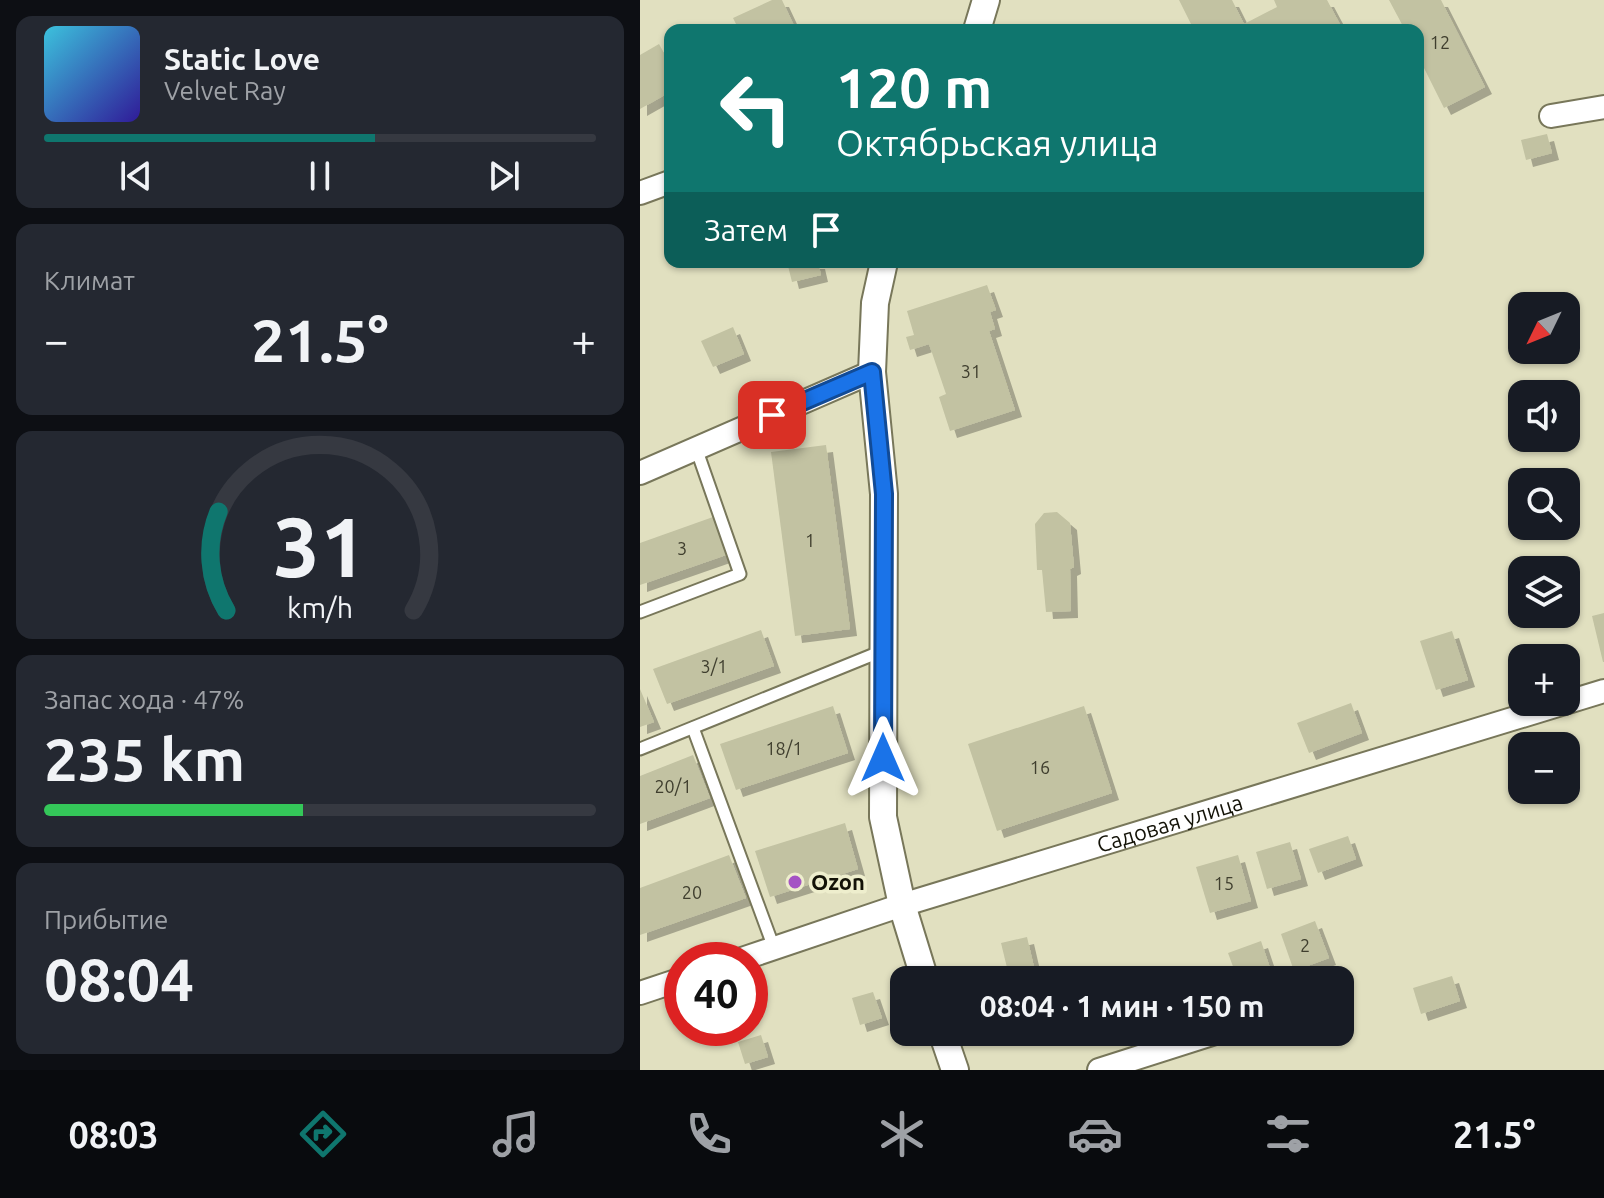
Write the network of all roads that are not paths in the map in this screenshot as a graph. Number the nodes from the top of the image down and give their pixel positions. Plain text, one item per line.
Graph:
1 (986, 0) edge
2 (979, 24) edge
3 (1604, 107) edge
4 (1551, 116) dead end
5 (664, 184) edge
6 (640, 193) edge
7 (883, 268) edge
8 (872, 372) junction
9 (696, 448) junction
10 (640, 473) edge
11 (640, 612) edge
12 (882, 651) junction
13 (1604, 691) edge
14 (693, 728) junction
15 (640, 749) edge
16 (902, 905) junction
17 (774, 948) junction
18 (768, 950) edge
19 (921, 966) edge
20 (664, 985) edge
21 (640, 993) edge
22 (947, 1046) edge
23 (1174, 1046) edge
24 (955, 1070) edge
25 (1099, 1070) edge

1 - 2 street
3 - 4 street
5 - 6 street
7 - 8 street
8 - 9 street
8 - 12 street
9 - 10 street
9 - 11 lane
12 - 14 lane
12 - 16 street
13 - 16 street, Садовая улица
14 - 15 lane
14 - 17 lane
16 - 17 street, Садовая улица
16 - 19 street
17 - 18 street, Садовая улица
20 - 21 street
22 - 24 street
23 - 25 street

